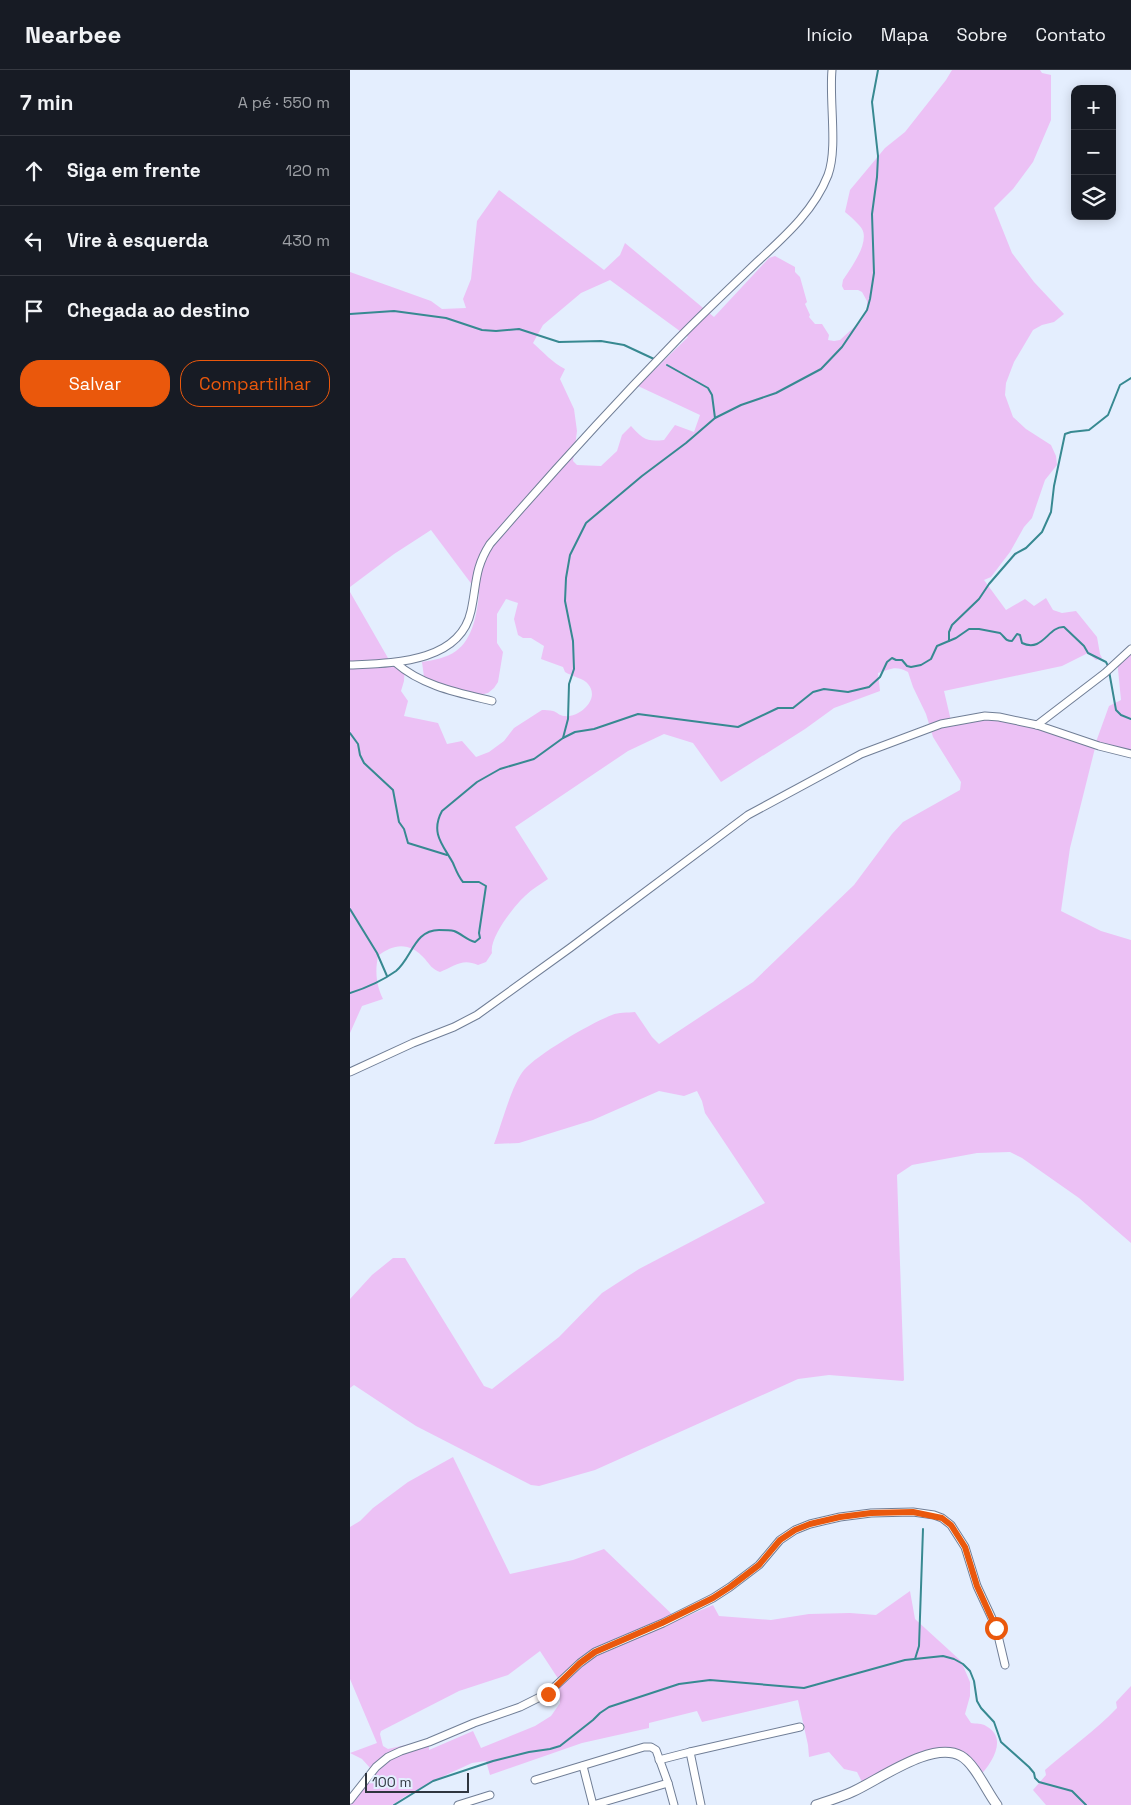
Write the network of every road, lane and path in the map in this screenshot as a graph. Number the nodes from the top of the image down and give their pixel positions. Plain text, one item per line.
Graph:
1 (832, 70) edge
2 (1131, 649) edge
3 (396, 663) junction
4 (350, 665) edge
5 (492, 700) dead end
6 (1037, 725) junction
7 (1131, 754) edge
8 (350, 1072) edge
9 (1004, 1665) dead end
10 (800, 1727) dead end
11 (690, 1752) junction
12 (659, 1760) junction
13 (583, 1766) junction
14 (535, 1780) dead end
15 (668, 1783) junction
16 (490, 1795) dead end
17 (350, 1800) edge
18 (458, 1805) edge
19 (593, 1805) edge
20 (674, 1805) edge
21 (701, 1805) edge
22 (816, 1805) edge
23 (997, 1805) edge

1 - 3 street
2 - 6 street
3 - 4 street
3 - 5 street
6 - 7 street
6 - 8 street
9 - 17 street
10 - 11 street
11 - 12 street
11 - 21 street
12 - 13 street
12 - 15 street
13 - 14 street
13 - 19 street
15 - 19 street
15 - 20 street
16 - 18 street
22 - 23 street

